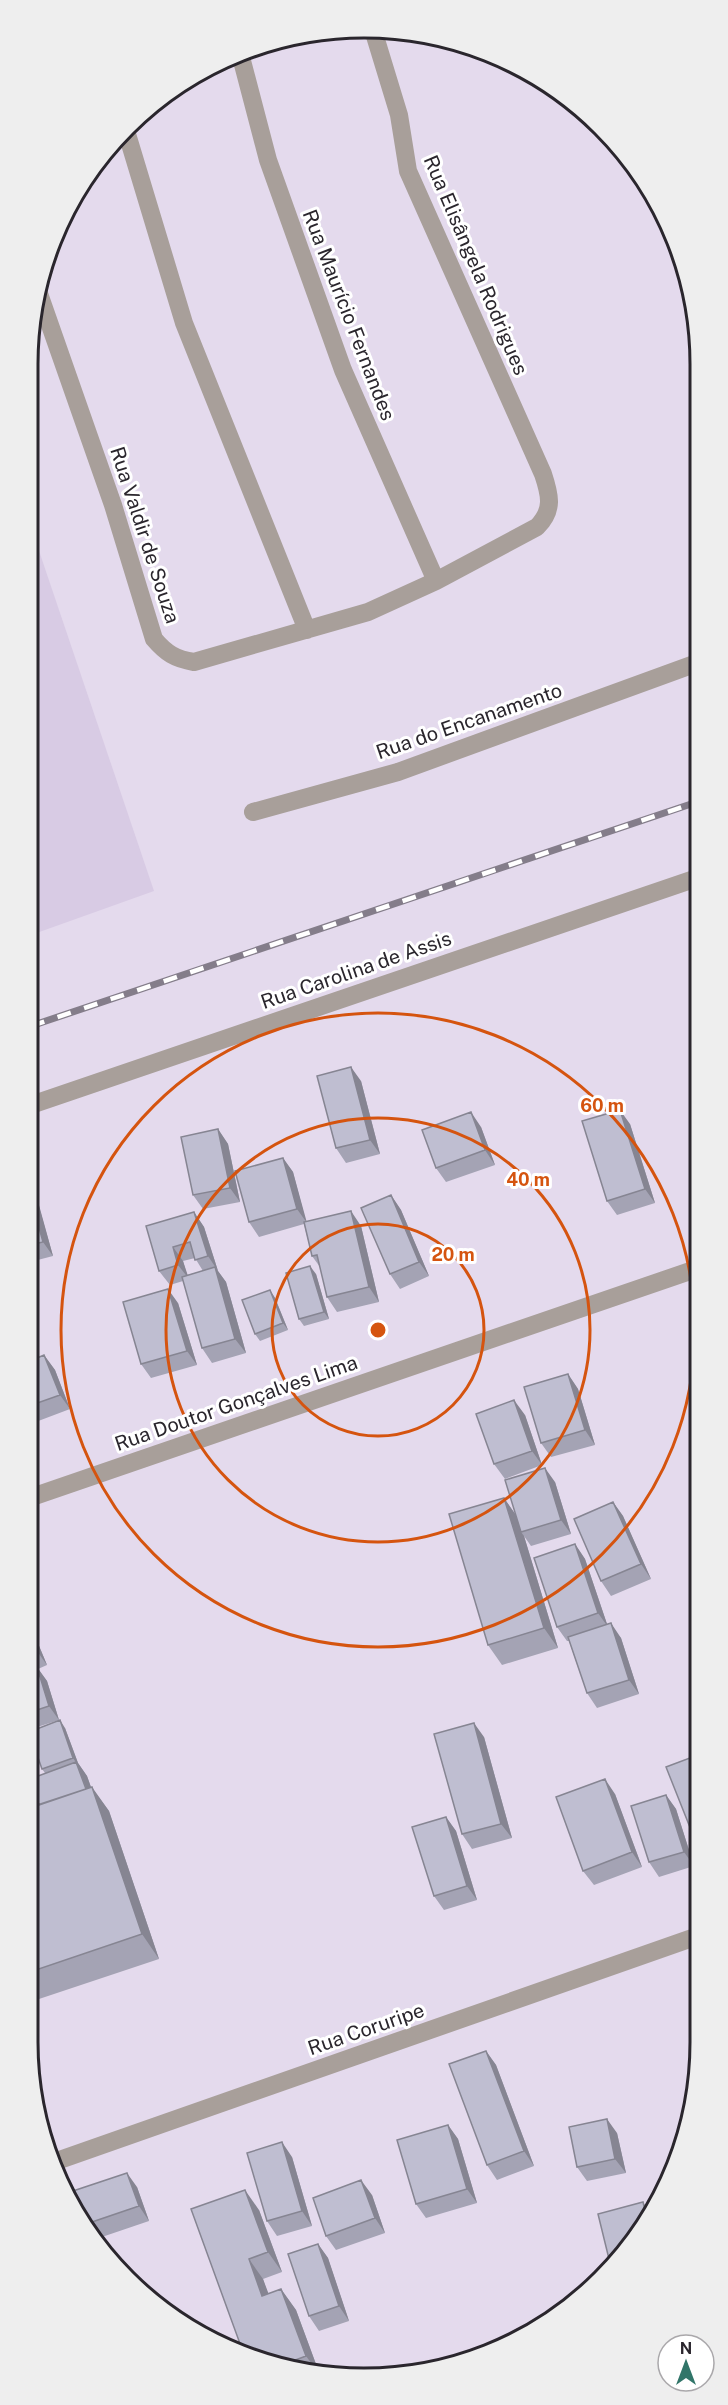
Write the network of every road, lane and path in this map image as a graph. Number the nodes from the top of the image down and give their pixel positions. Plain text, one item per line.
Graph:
1 (376, 38) edge
2 (242, 61) edge
3 (128, 138) edge
4 (43, 303) edge
5 (543, 474) joint
6 (436, 581) junction
7 (308, 630) junction
8 (690, 666) edge
9 (253, 812) dead end
10 (690, 880) edge
11 (38, 1102) edge
12 (690, 1271) edge
13 (38, 1495) edge
14 (690, 1939) edge
15 (60, 2160) edge

1 - 5 street, Rua Elisângela Rodrigues
2 - 6 street, Rua Maurício Fernandes
3 - 7 street
4 - 7 street, Rua Valdir de Souza
5 - 6 street, Rua Valdir de Souza
6 - 7 street, Rua Valdir de Souza
8 - 9 street, Rua do Encanamento
10 - 11 street, Rua Carolina de Assis
12 - 13 street, Rua Doutor Gonçalves Lima
14 - 15 street, Rua Coruripe

